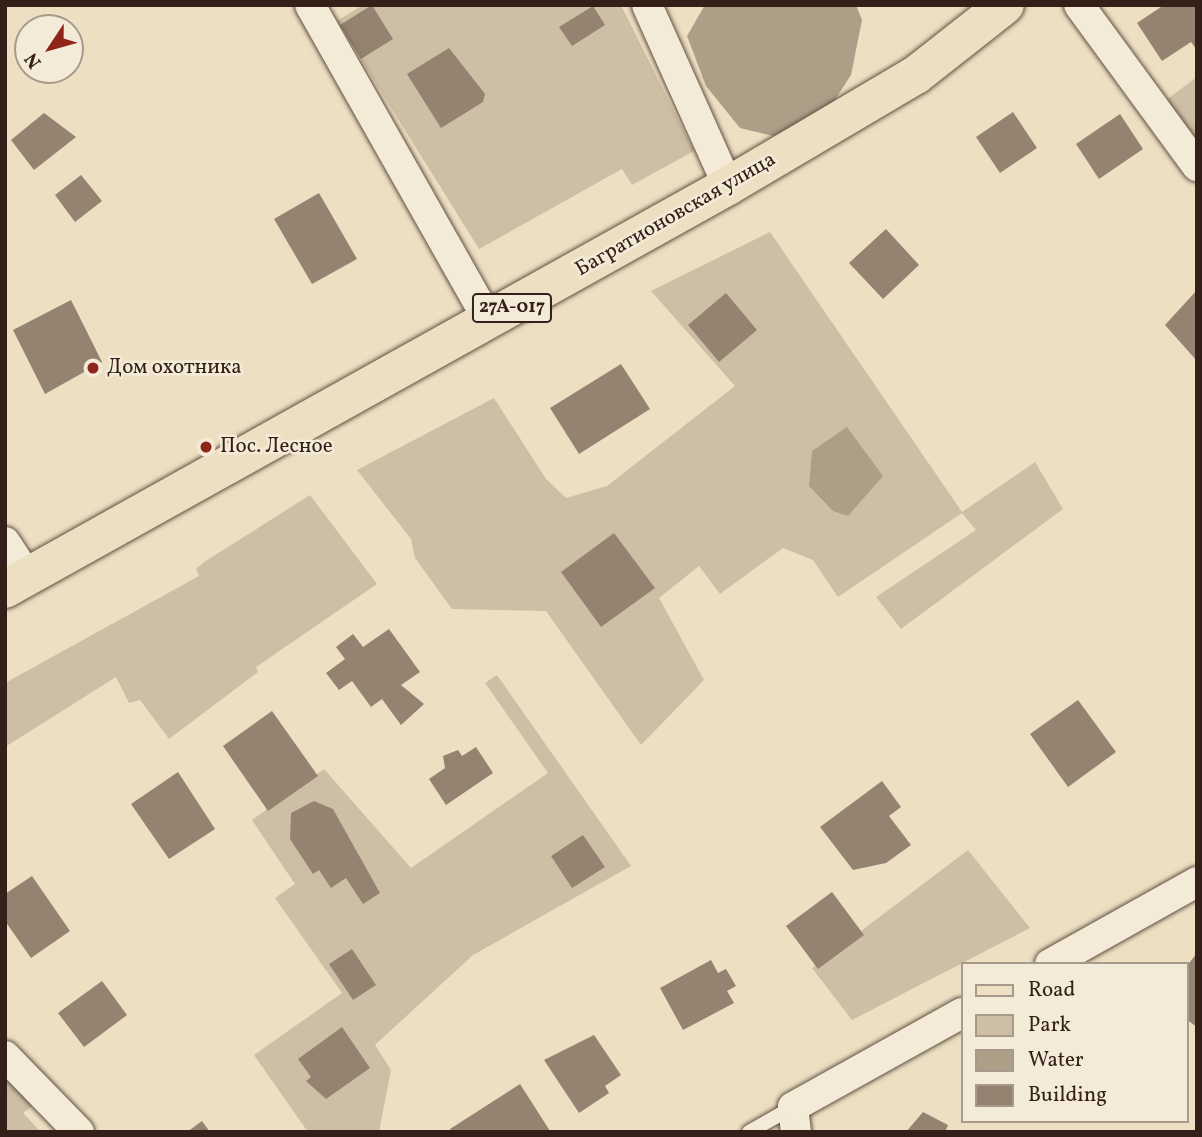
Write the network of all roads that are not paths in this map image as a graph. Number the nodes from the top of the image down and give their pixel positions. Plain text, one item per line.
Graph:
1 (310, 5) edge
2 (647, 5) edge
3 (1005, 5) edge
4 (1079, 5) edge
5 (1197, 166) edge
6 (728, 186) junction
7 (489, 321) junction
8 (5, 541) edge
9 (17, 583) edge
10 (1197, 882) edge
11 (1054, 962) edge
12 (960, 1014) edge
13 (5, 1056) edge
14 (794, 1120) edge
15 (79, 1132) edge
16 (749, 1132) edge

1 - 7 street
2 - 6 street
3 - 6 main road, Багратионовская улица / 27А-017
4 - 5 street
6 - 7 main road, Багратионовская улица / 27А-017
7 - 9 main road, Багратионовская улица / 27А-017
8 - 9 street
10 - 11 street
12 - 14 street
13 - 15 street
14 - 16 lane

